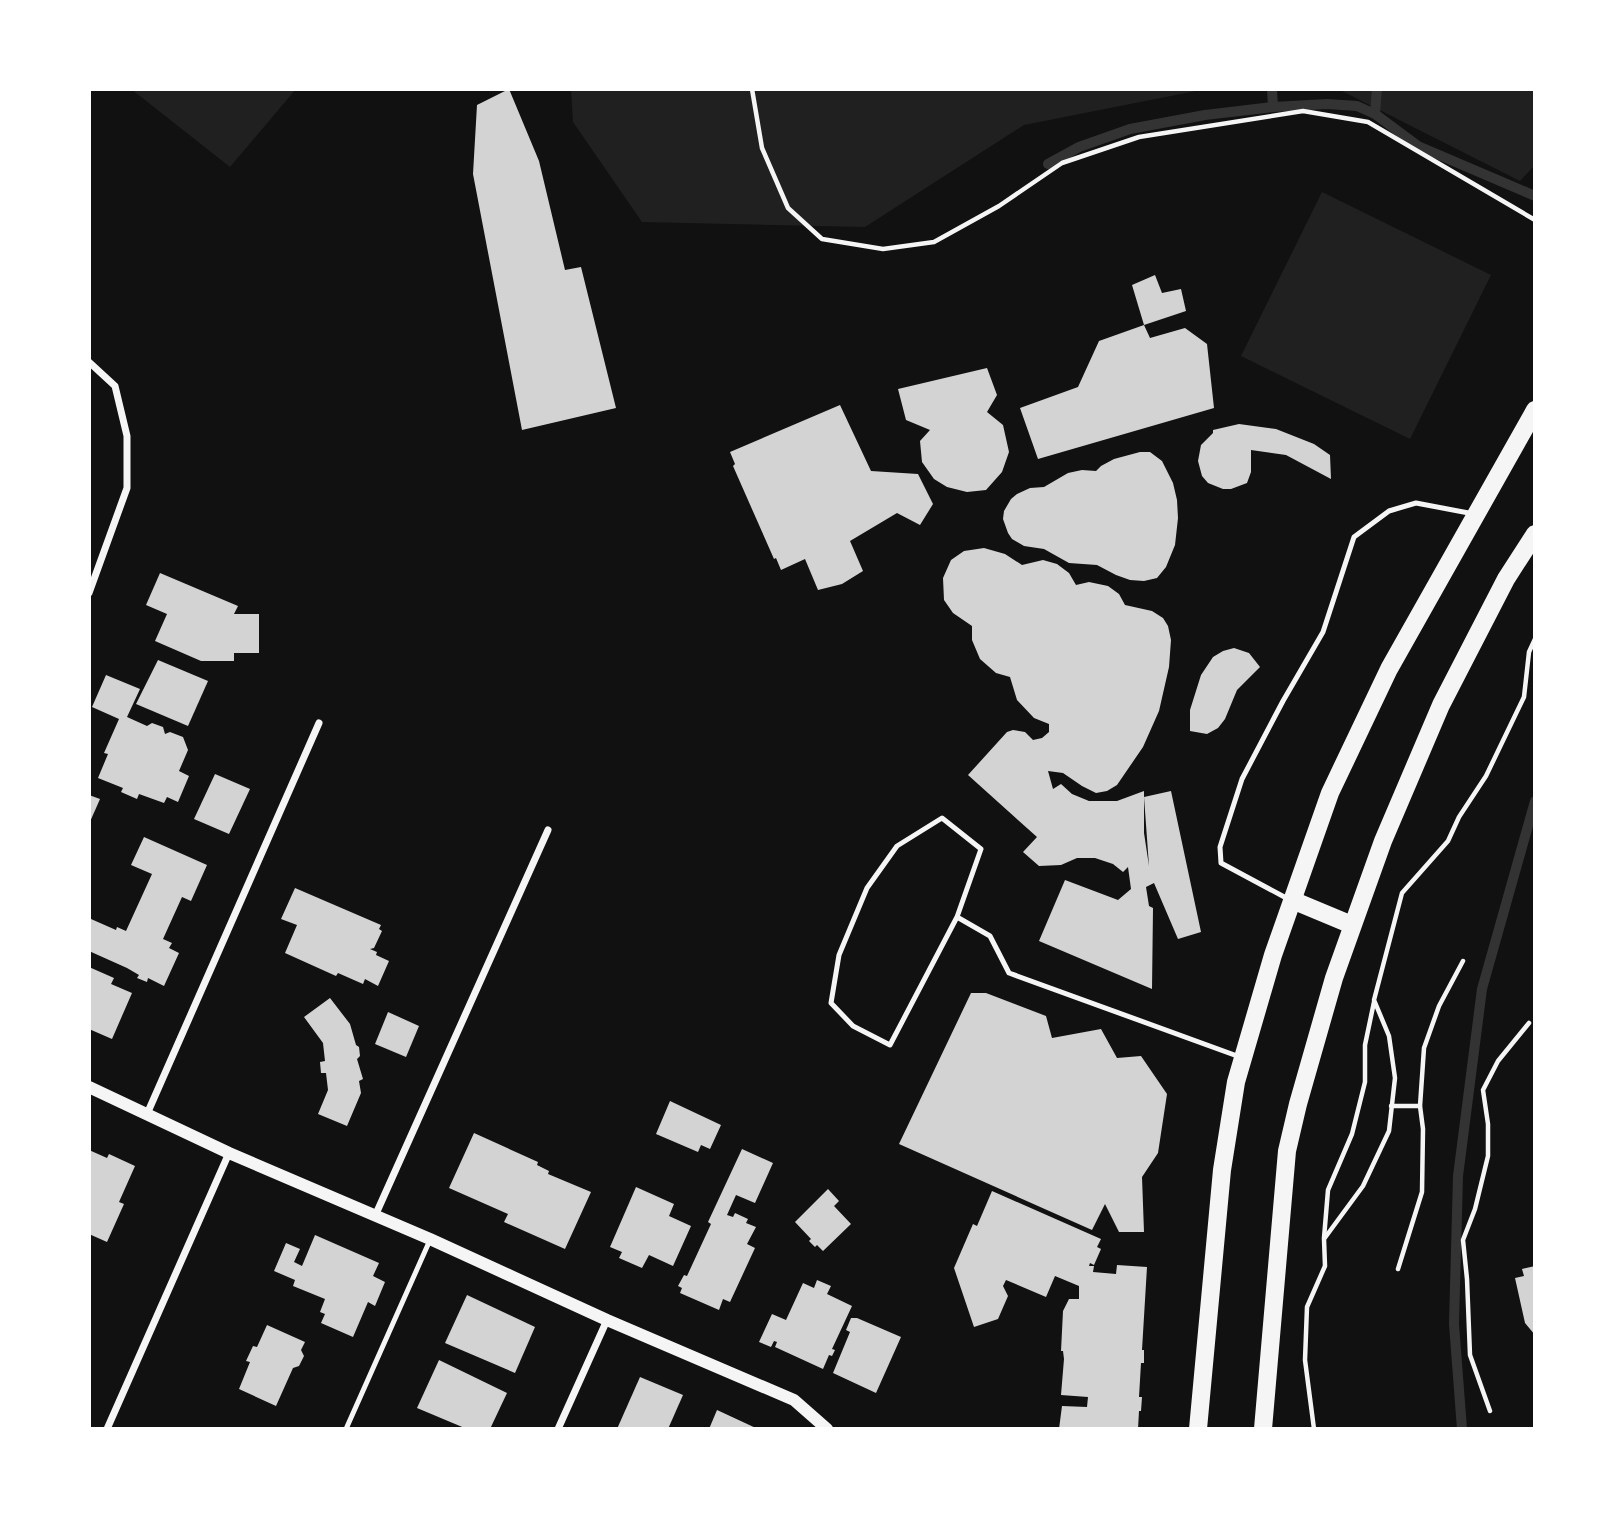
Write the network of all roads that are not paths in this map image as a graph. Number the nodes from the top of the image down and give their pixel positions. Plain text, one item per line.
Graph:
1 (89, 362) edge
2 (1535, 410) edge
3 (1477, 515) junction
4 (1535, 534) edge
5 (89, 593) edge
6 (319, 723) dead end
7 (548, 830) dead end
8 (1292, 900) junction
9 (957, 917) junction
10 (1352, 925) junction
11 (1243, 1058) junction
12 (89, 1087) edge
13 (146, 1114) junction
14 (229, 1153) junction
15 (375, 1216) junction
16 (430, 1239) junction
17 (607, 1320) junction
18 (107, 1429) edge
19 (346, 1429) edge
20 (558, 1429) edge
21 (827, 1429) edge
22 (1198, 1429) edge
23 (1263, 1429) edge

1 - 5 street
2 - 3 main road
3 - 8 main road
3 - 8 lane
4 - 10 main road
6 - 13 street
7 - 15 street
8 - 10 main road
8 - 11 main road
9 - 9 lane
9 - 11 lane
10 - 23 main road
11 - 22 main road
12 - 13 street
13 - 14 street
14 - 15 street
14 - 18 street
15 - 16 street
16 - 17 street
16 - 19 lane
17 - 20 street
17 - 21 street

